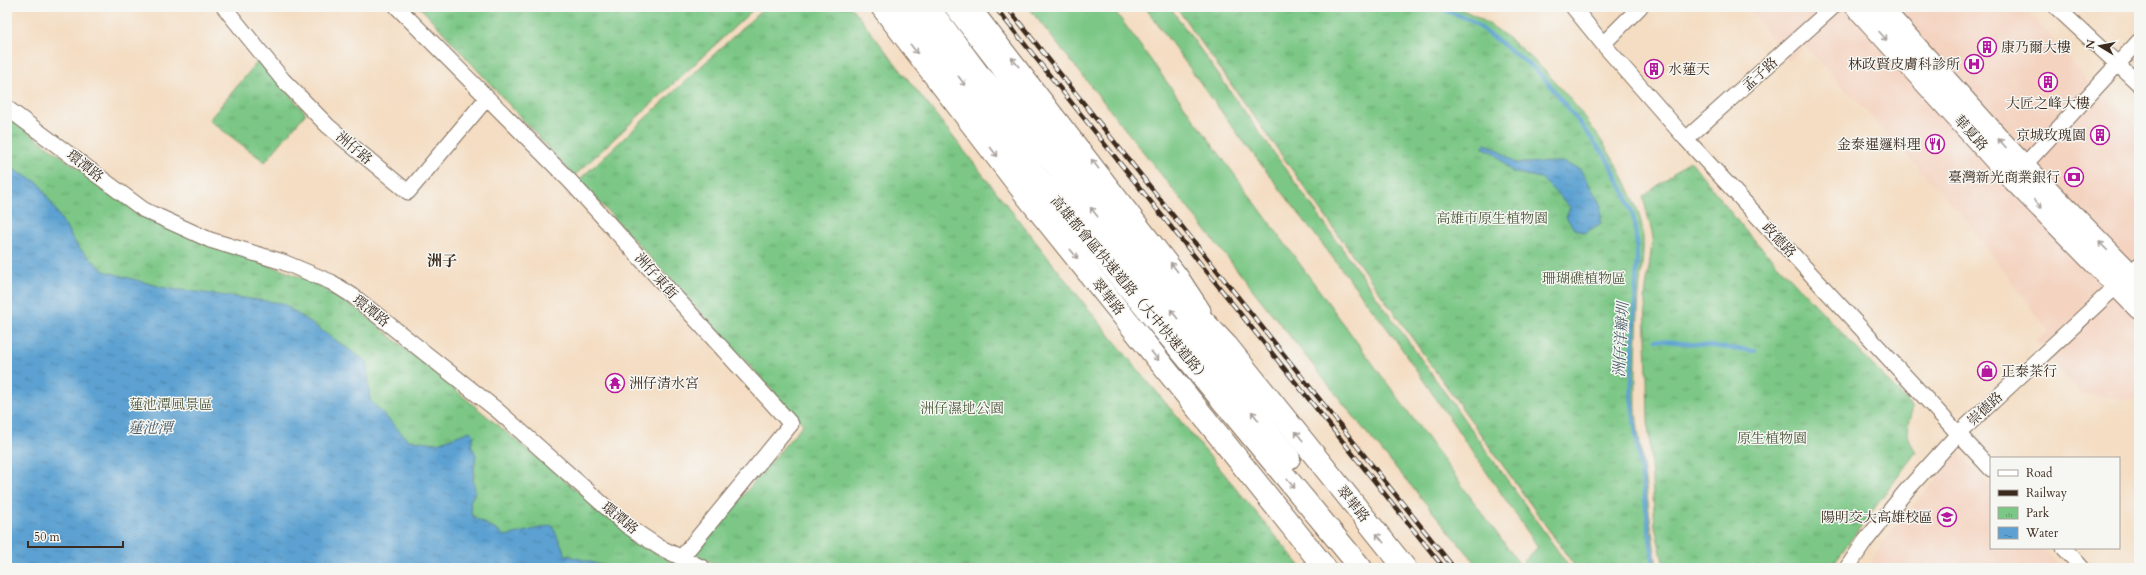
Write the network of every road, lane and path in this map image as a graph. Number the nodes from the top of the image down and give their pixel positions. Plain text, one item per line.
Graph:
1 (224, 7) edge
2 (397, 7) edge
3 (875, 7) edge
4 (928, 7) edge
5 (946, 7) edge
6 (956, 7) edge
7 (973, 7) edge
8 (1573, 7) edge
9 (1640, 7) edge
10 (1834, 7) edge
11 (1857, 7) edge
12 (1880, 7) edge
13 (2056, 7) edge
14 (893, 12) edge
15 (2139, 41) edge
16 (1603, 44) junction
17 (2117, 65) junction
18 (2139, 84) edge
19 (487, 98) junction
20 (1010, 107) junction
21 (7, 108) edge
22 (1686, 139) junction
23 (2018, 172) junction
24 (2131, 277) edge
25 (2139, 308) edge
26 (1227, 346) junction
27 (1958, 434) junction
28 (1990, 468) edge
29 (2065, 549) edge
30 (681, 558) junction
31 (703, 568) edge
32 (1325, 568) edge
33 (1371, 568) edge
34 (1405, 568) edge
35 (1847, 568) edge
36 (2082, 568) edge

1 - 19 street, 洲仔路
2 - 19 street, 洲仔東街
3 - 14 street, 翠華路
4 - 20 main road, 高雄都會區快速道路（大中快速道路）
5 - 20 main road
6 - 26 main road, 翠華路
26 -> 7 street, 翠華路
8 - 16 street, 政德路
9 - 16 street
10 - 22 street, 孟子路
11 -> 23 main road, 華夏路
23 -> 12 main road, 華夏路
13 - 17 street
14 -> 32 main road, 翠華路
14 -> 33 main road, 高雄都會區快速道路（大中快速道路）
15 - 17 street
16 - 22 street, 政德路
17 - 18 street
17 - 23 street
19 - 30 street, 洲仔東街
33 -> 20 main road, 高雄都會區快速道路（大中快速道路）
21 - 30 street, 環潭路
22 - 27 street, 政德路
23 - 24 main road, 華夏路
24 - 25 main road, 華夏路
24 - 27 street, 崇德路
34 -> 26 main road, 翠華路
27 - 28 street, 政德路
27 - 35 street, 崇德路
29 - 36 street
30 - 31 street, 環潭路

